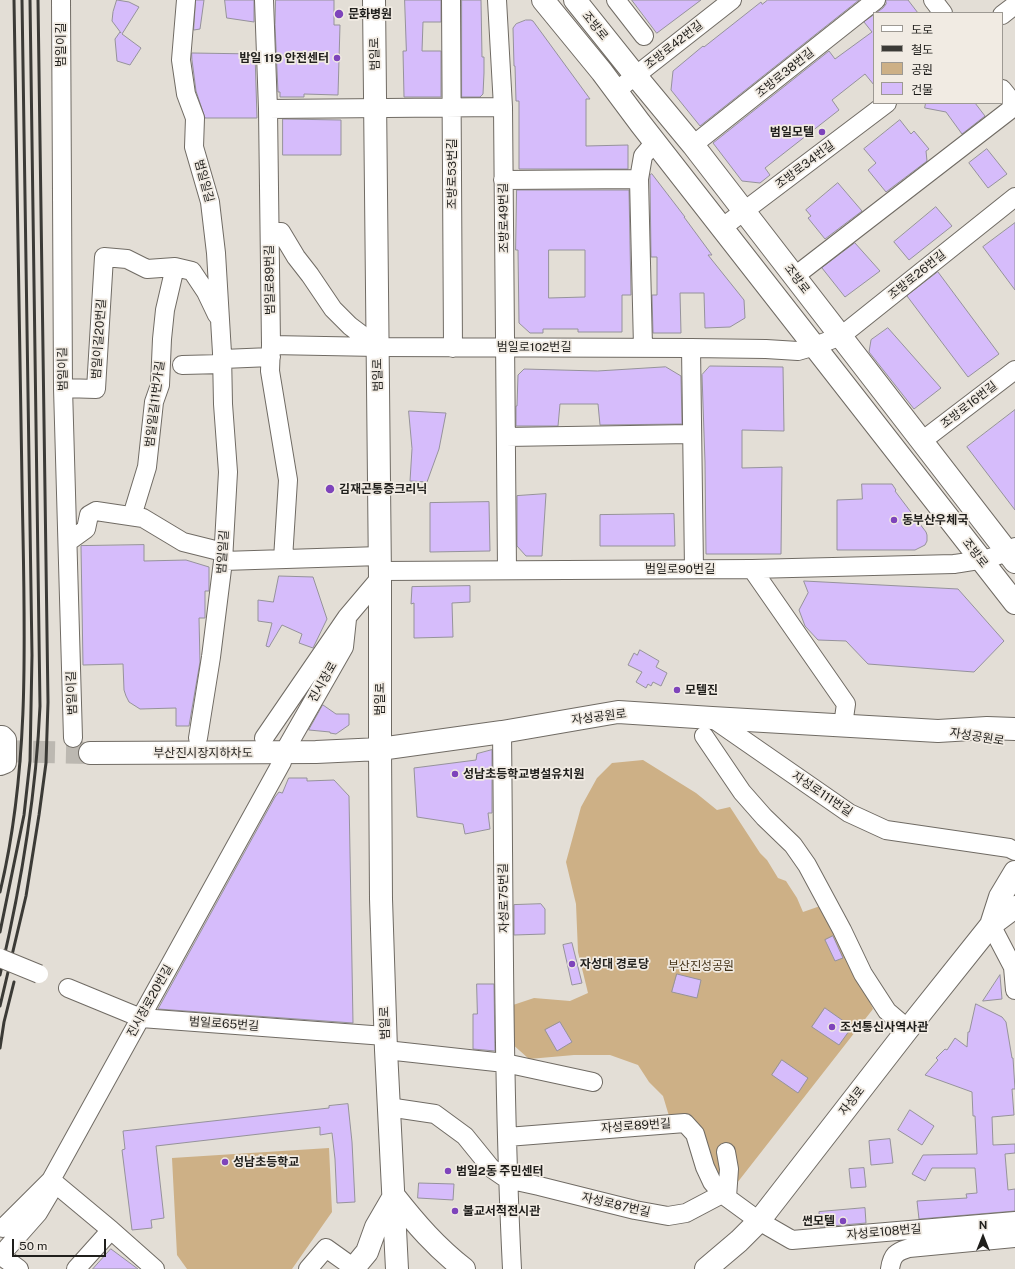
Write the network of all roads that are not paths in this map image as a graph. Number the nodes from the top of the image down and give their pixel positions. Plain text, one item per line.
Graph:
1 (61, 0) edge
2 (186, 0) edge
3 (264, 0) edge
4 (374, 0) edge
5 (451, 0) edge
6 (497, 0) edge
7 (543, 0) edge
8 (575, 0) edge
9 (616, 0) edge
10 (732, 0) edge
11 (876, 0) edge
12 (933, 0) edge
13 (1015, 5) edge
14 (941, 12) edge
15 (1003, 14) edge
16 (644, 36) dead end
17 (635, 75) junction
18 (616, 90) junction
19 (1003, 90) edge
20 (886, 104) edge
21 (1015, 106) edge
22 (375, 107) junction
23 (452, 107) junction
24 (503, 107) junction
25 (268, 109) junction
26 (655, 142) junction
27 (693, 145) junction
28 (639, 179) junction
29 (503, 180) junction
30 (1015, 197) edge
31 (744, 212) junction
32 (723, 227) junction
33 (270, 232) junction
34 (175, 266) junction
35 (795, 276) junction
36 (220, 323) junction
37 (841, 336) junction
38 (815, 346) junction
39 (378, 347) junction
40 (642, 347) junction
41 (453, 348) junction
42 (505, 348) junction
43 (691, 348) junction
44 (271, 351) junction
45 (223, 361) junction
46 (182, 365) dead end
47 (1015, 370) edge
48 (63, 388) junction
49 (692, 434) junction
50 (506, 437) junction
51 (922, 441) junction
52 (132, 516) junction
53 (68, 542) junction
54 (1012, 554) edge
55 (223, 556) junction
56 (283, 558) junction
57 (981, 560) junction
58 (752, 568) junction
59 (380, 569) junction
60 (694, 569) junction
61 (507, 570) junction
62 (1015, 603) edge
63 (347, 617) junction
64 (843, 725) junction
65 (708, 727) junction
66 (1015, 729) edge
67 (938, 731) junction
68 (502, 732) junction
69 (0, 736) edge
70 (74, 738) junction
71 (198, 738) junction
72 (264, 738) junction
73 (1015, 742) edge
74 (380, 749) junction
75 (316, 752) junction
76 (90, 753) tunnel mouth
77 (285, 753) junction
78 (0, 764) edge
79 (1015, 851) edge
80 (1015, 872) edge
81 (1015, 907) edge
82 (991, 925) junction
83 (0, 958) edge
84 (39, 974) dead end
85 (68, 988) dead end
86 (1015, 990) edge
87 (141, 1018) junction
88 (908, 1029) junction
89 (385, 1043) junction
90 (505, 1063) junction
91 (593, 1082) dead end
92 (388, 1107) junction
93 (507, 1137) junction
94 (726, 1152) dead end
95 (507, 1179) junction
96 (54, 1182) junction
97 (394, 1196) junction
98 (724, 1196) junction
99 (759, 1221) junction
100 (1015, 1221) edge
101 (3, 1228) dead end
102 (111, 1230) junction
103 (1015, 1238) edge
104 (0, 1256) edge
105 (19, 1269) edge
106 (76, 1269) edge
107 (155, 1269) edge
108 (308, 1269) edge
109 (353, 1269) edge
110 (397, 1269) edge
111 (464, 1269) edge
112 (512, 1269) edge
113 (706, 1269) edge
114 (890, 1269) edge

1 - 48 street, 범일이길
2 - 36 street, 범일일길
3 - 25 street, 범일로89번길
4 - 22 main road, 범일로
5 - 23 street, 조방로53번길
6 - 24 street, 조방로49번길
7 - 18 main road, 조방로
8 - 17 main road, 조방로
9 - 16 street
10 - 17 street, 조방로42번길
11 - 27 street, 조방로38번길
12 - 14 street
13 - 15 street
17 - 18 street, 조방로42번길
17 - 27 main road, 조방로
18 - 26 main road, 조방로
19 - 21 street
20 - 31 street, 조방로34번길
21 - 35 street
22 - 23 street
22 - 25 street
22 - 39 main road, 범일로
23 - 24 street
23 - 41 street, 조방로53번길
24 - 29 street, 조방로49번길
25 - 33 street, 범일로89번길
26 - 28 street
26 - 32 main road, 조방로
27 - 31 main road, 조방로
28 - 29 street
28 - 40 street
29 - 42 street, 조방로49번길
30 - 37 street, 조방로26번길
31 - 32 street, 조방로34번길
31 - 35 main road, 조방로
32 - 38 main road, 조방로
33 - 39 street, 범일로
33 - 44 street, 범일로89번길
34 - 36 street
34 - 48 street, 범일이길20번길
34 - 52 street, 범일일길11번가길
35 - 37 main road, 조방로
36 - 45 street, 범일일길
37 - 38 street, 조방로26번길
37 - 51 main road, 조방로
38 - 43 street, 범일로102번길
38 - 57 main road, 조방로
39 - 41 street, 범일로102번길
39 - 44 street, 범일로102번길
39 - 59 main road, 범일로
40 - 42 street, 범일로102번길
40 - 43 street, 범일로102번길
41 - 42 street, 범일로102번길
42 - 50 street, 조방로49번길
43 - 49 street
44 - 45 street, 범일로102번길
44 - 56 street, 범일로89번길
45 - 46 street
45 - 55 street, 범일일길
47 - 51 street, 조방로16번길
48 - 53 street, 범일이길
49 - 50 street
49 - 60 street
50 - 61 street, 조방로49번길
51 - 54 main road, 조방로
52 - 53 street
52 - 55 street
53 - 70 street, 범일이길
54 - 57 street, 범일로90번길
55 - 56 street
55 - 71 street, 범일일길
56 - 59 street
57 - 58 street, 범일로90번길
57 - 62 main road, 조방로
58 - 60 street, 범일로90번길
58 - 64 street
59 - 61 street, 범일로90번길
59 - 63 street
59 - 74 main road, 범일로
60 - 61 street, 범일로90번길
63 - 72 street
63 - 77 street, 진시장로
64 - 65 main road, 자성공원로
64 - 67 main road, 자성공원로
65 - 68 main road, 자성공원로
65 - 79 street, 자성로111번길
65 - 88 street
66 - 67 main road, 자성공원로
67 - 73 main road, 자성공원로
68 - 74 main road, 자성공원로
68 - 90 street, 자성로75번길
69 - 78 main road
70 - 71 main road
70 - 77 main road
71 - 72 main road
72 - 77 main road
74 - 75 main road
74 - 89 main road, 범일로
75 - 76 main road, 부산진시장지하차도
75 - 77 main road
77 - 87 street, 진시장로20번길
80 - 82 main road, 자성로
81 - 82 main road, 자성로
82 - 86 street
82 - 88 main road, 자성로
83 - 84 street, bridge
85 - 87 street, 범일로65번길
87 - 89 street, 범일로65번길
87 - 96 street, 진시장로20번길
88 - 99 main road, 자성로
89 - 90 street, 범일로
89 - 92 main road, 범일로
90 - 91 street
90 - 93 street, 자성로75번길
92 - 95 street
92 - 97 main road, 범일로
93 - 95 street, 자성로75번길
93 - 98 street, 자성로89번길
94 - 98 street
95 - 98 street, 자성로87번길
95 - 112 street, 자성로75번길
96 - 101 street, 진시장로20번길
96 - 102 street
96 - 104 street
97 - 109 main road
97 - 110 main road, 범일로
97 - 111 main road
98 - 99 street, 자성로89번길
99 - 100 street, 자성로108번길
99 - 113 main road, 자성로
102 - 106 street
102 - 107 street
103 - 114 street
104 - 105 street
108 - 109 street

